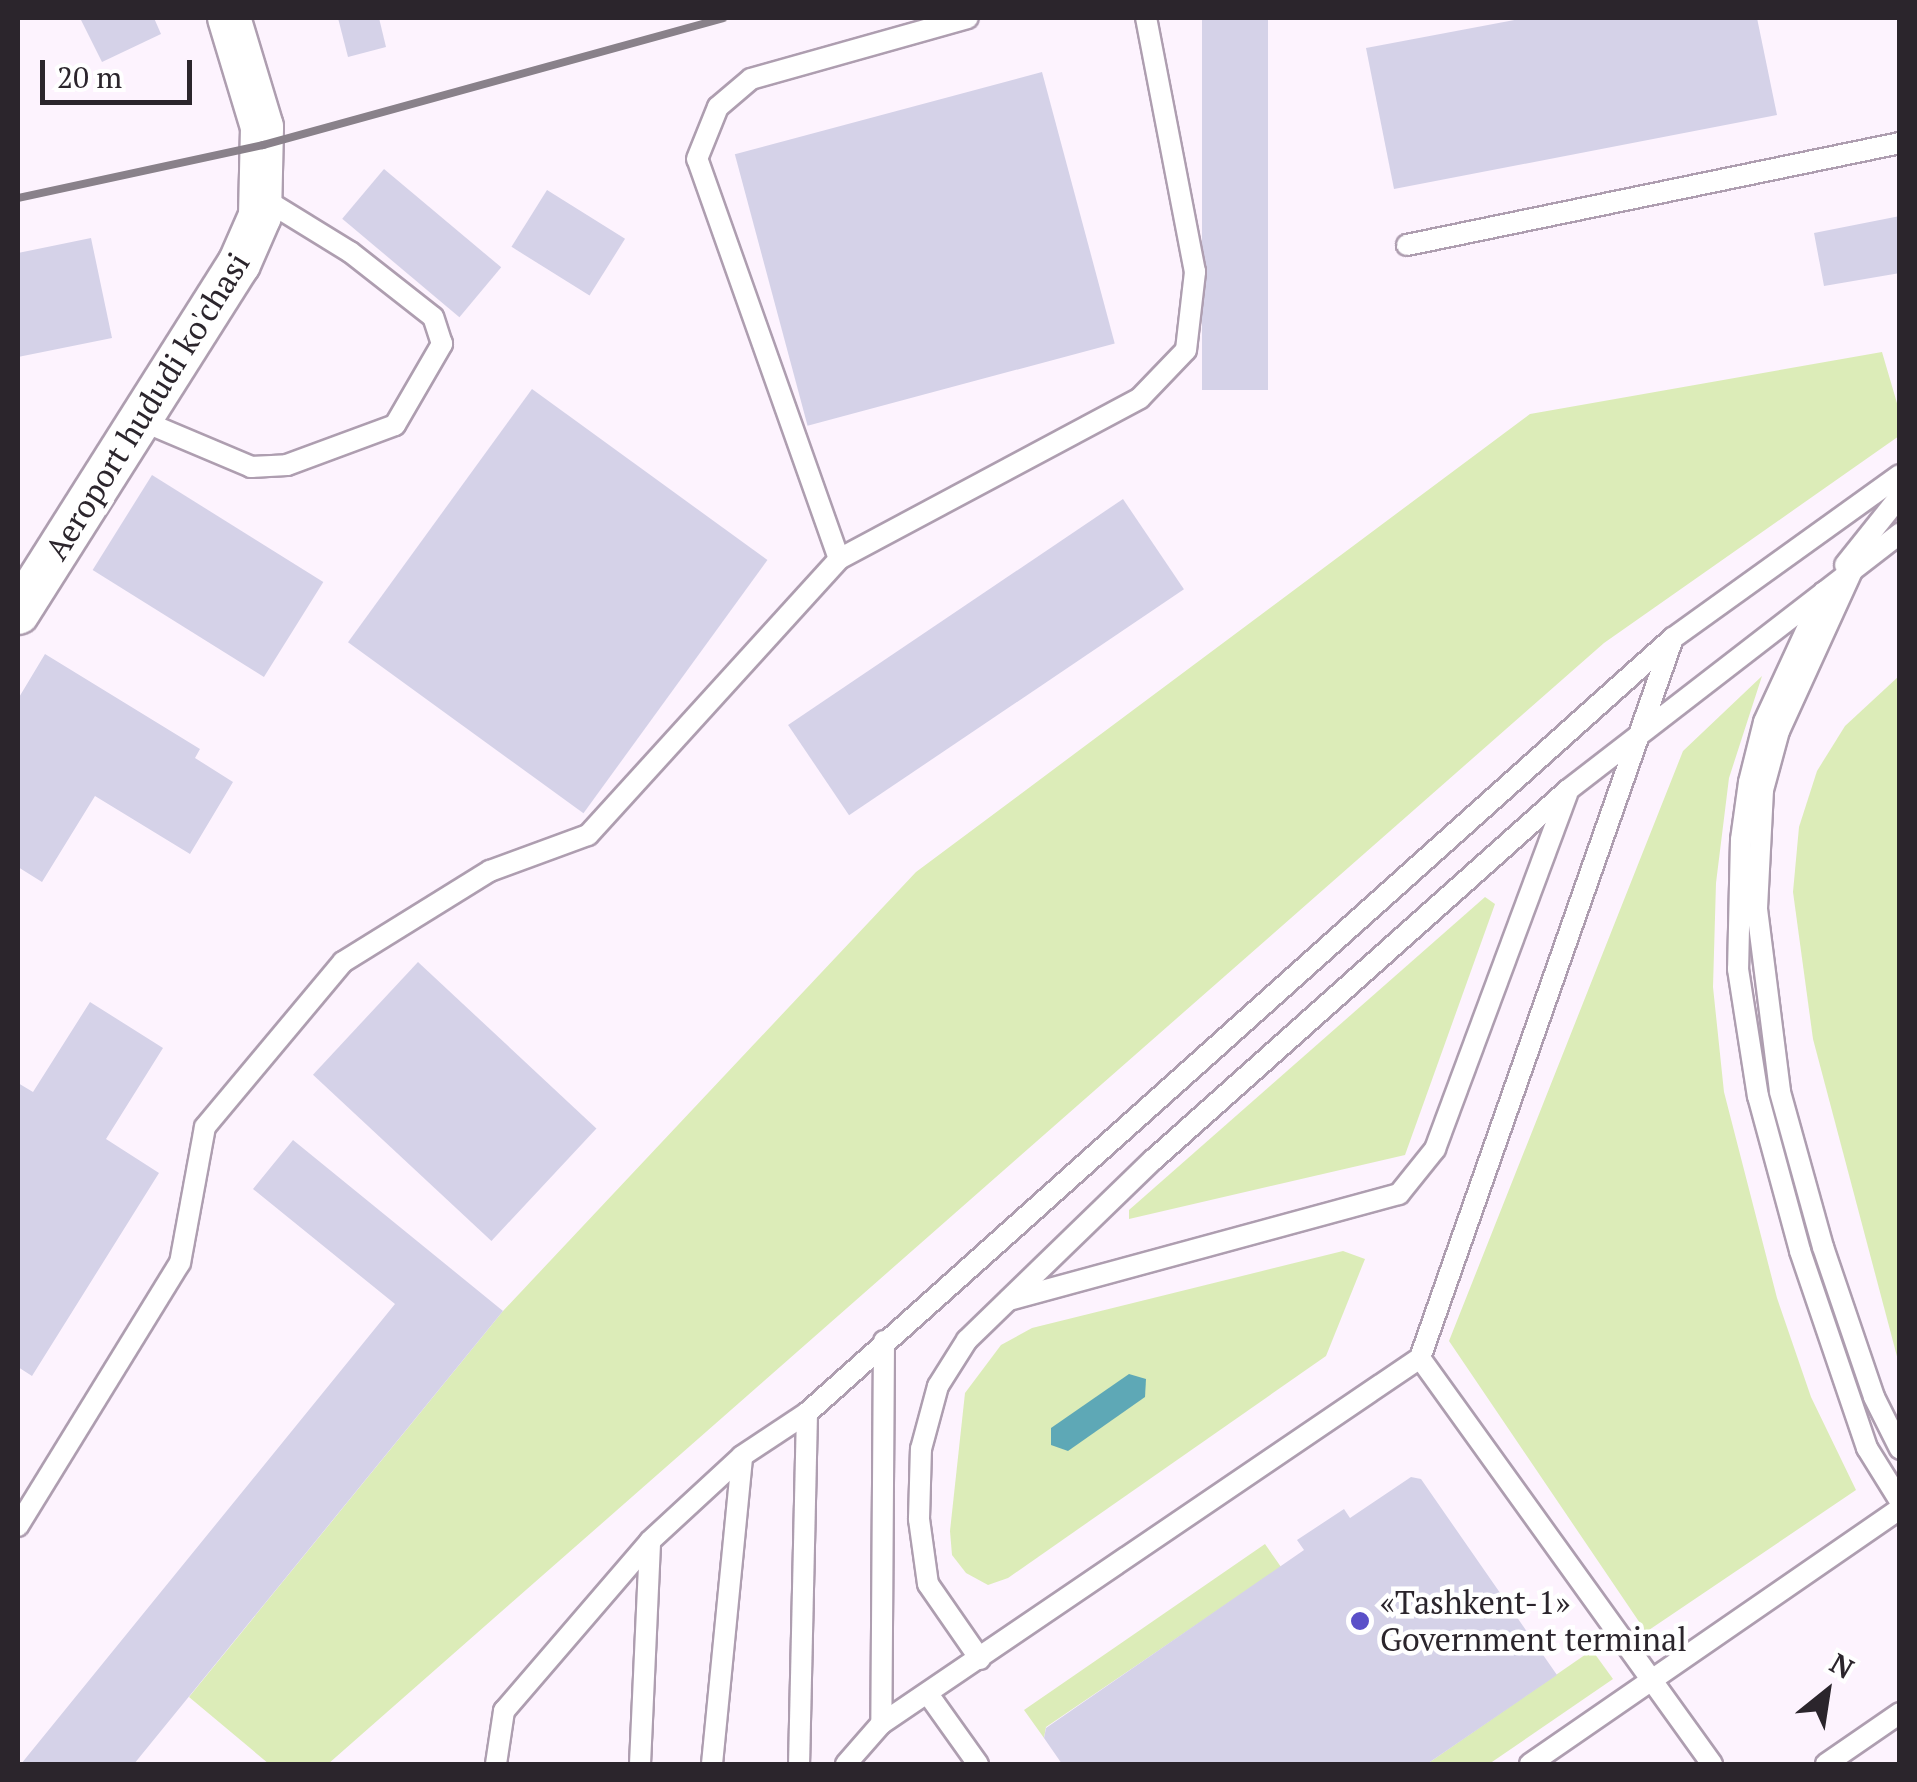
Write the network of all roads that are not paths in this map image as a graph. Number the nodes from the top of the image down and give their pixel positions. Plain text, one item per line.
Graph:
1 (230, 18) edge
2 (968, 18) edge
3 (1146, 18) edge
4 (1900, 143) edge
5 (264, 199) junction
6 (1407, 245) dead end
7 (140, 420) junction
8 (1900, 475) edge
9 (1900, 496) edge
10 (1900, 508) edge
11 (1900, 533) edge
12 (840, 559) junction
13 (1854, 566) junction
14 (1825, 590) junction
15 (18, 613) edge
16 (1672, 638) junction
17 (1642, 730) junction
18 (1568, 790) junction
19 (1008, 1301) junction
20 (884, 1340) junction
21 (1420, 1358) junction
22 (807, 1413) junction
23 (1900, 1448) edge
24 (742, 1456) junction
25 (1900, 1500) edge
26 (1900, 1509) edge
27 (18, 1526) edge
28 (650, 1541) junction
29 (980, 1659) junction
30 (1650, 1684) junction
31 (928, 1694) junction
32 (1900, 1713) edge
33 (881, 1724) junction
34 (496, 1764) edge
35 (640, 1764) edge
36 (712, 1764) edge
37 (799, 1764) edge
38 (846, 1764) edge
39 (978, 1764) edge
40 (1530, 1764) edge
41 (1712, 1764) edge
42 (1826, 1764) edge

1 - 5 street, Aeroport hududi ko'chasi
2 - 12 lane
3 - 12 lane
4 - 6 lane
5 - 7 street, Aeroport hududi ko'chasi
5 - 7 lane
7 - 15 street, Aeroport hududi ko'chasi
8 - 16 lane
9 - 14 lane
10 - 13 lane
11 - 13 lane
12 - 27 lane
13 - 14 lane
13 - 23 lane
14 - 17 lane
14 - 25 lane
16 - 17 lane
16 - 20 lane
17 - 18 lane
17 - 21 lane
18 - 19 lane
18 - 19 lane
19 - 29 lane
20 - 22 lane
20 - 33 lane
21 - 29 lane
21 - 30 lane
22 - 24 lane
22 - 37 lane
24 - 28 lane
24 - 36 lane
26 - 30 lane
28 - 34 lane
28 - 35 lane
29 - 31 lane
30 - 40 lane
30 - 41 lane
31 - 33 lane
31 - 39 lane
32 - 42 lane
33 - 38 lane

